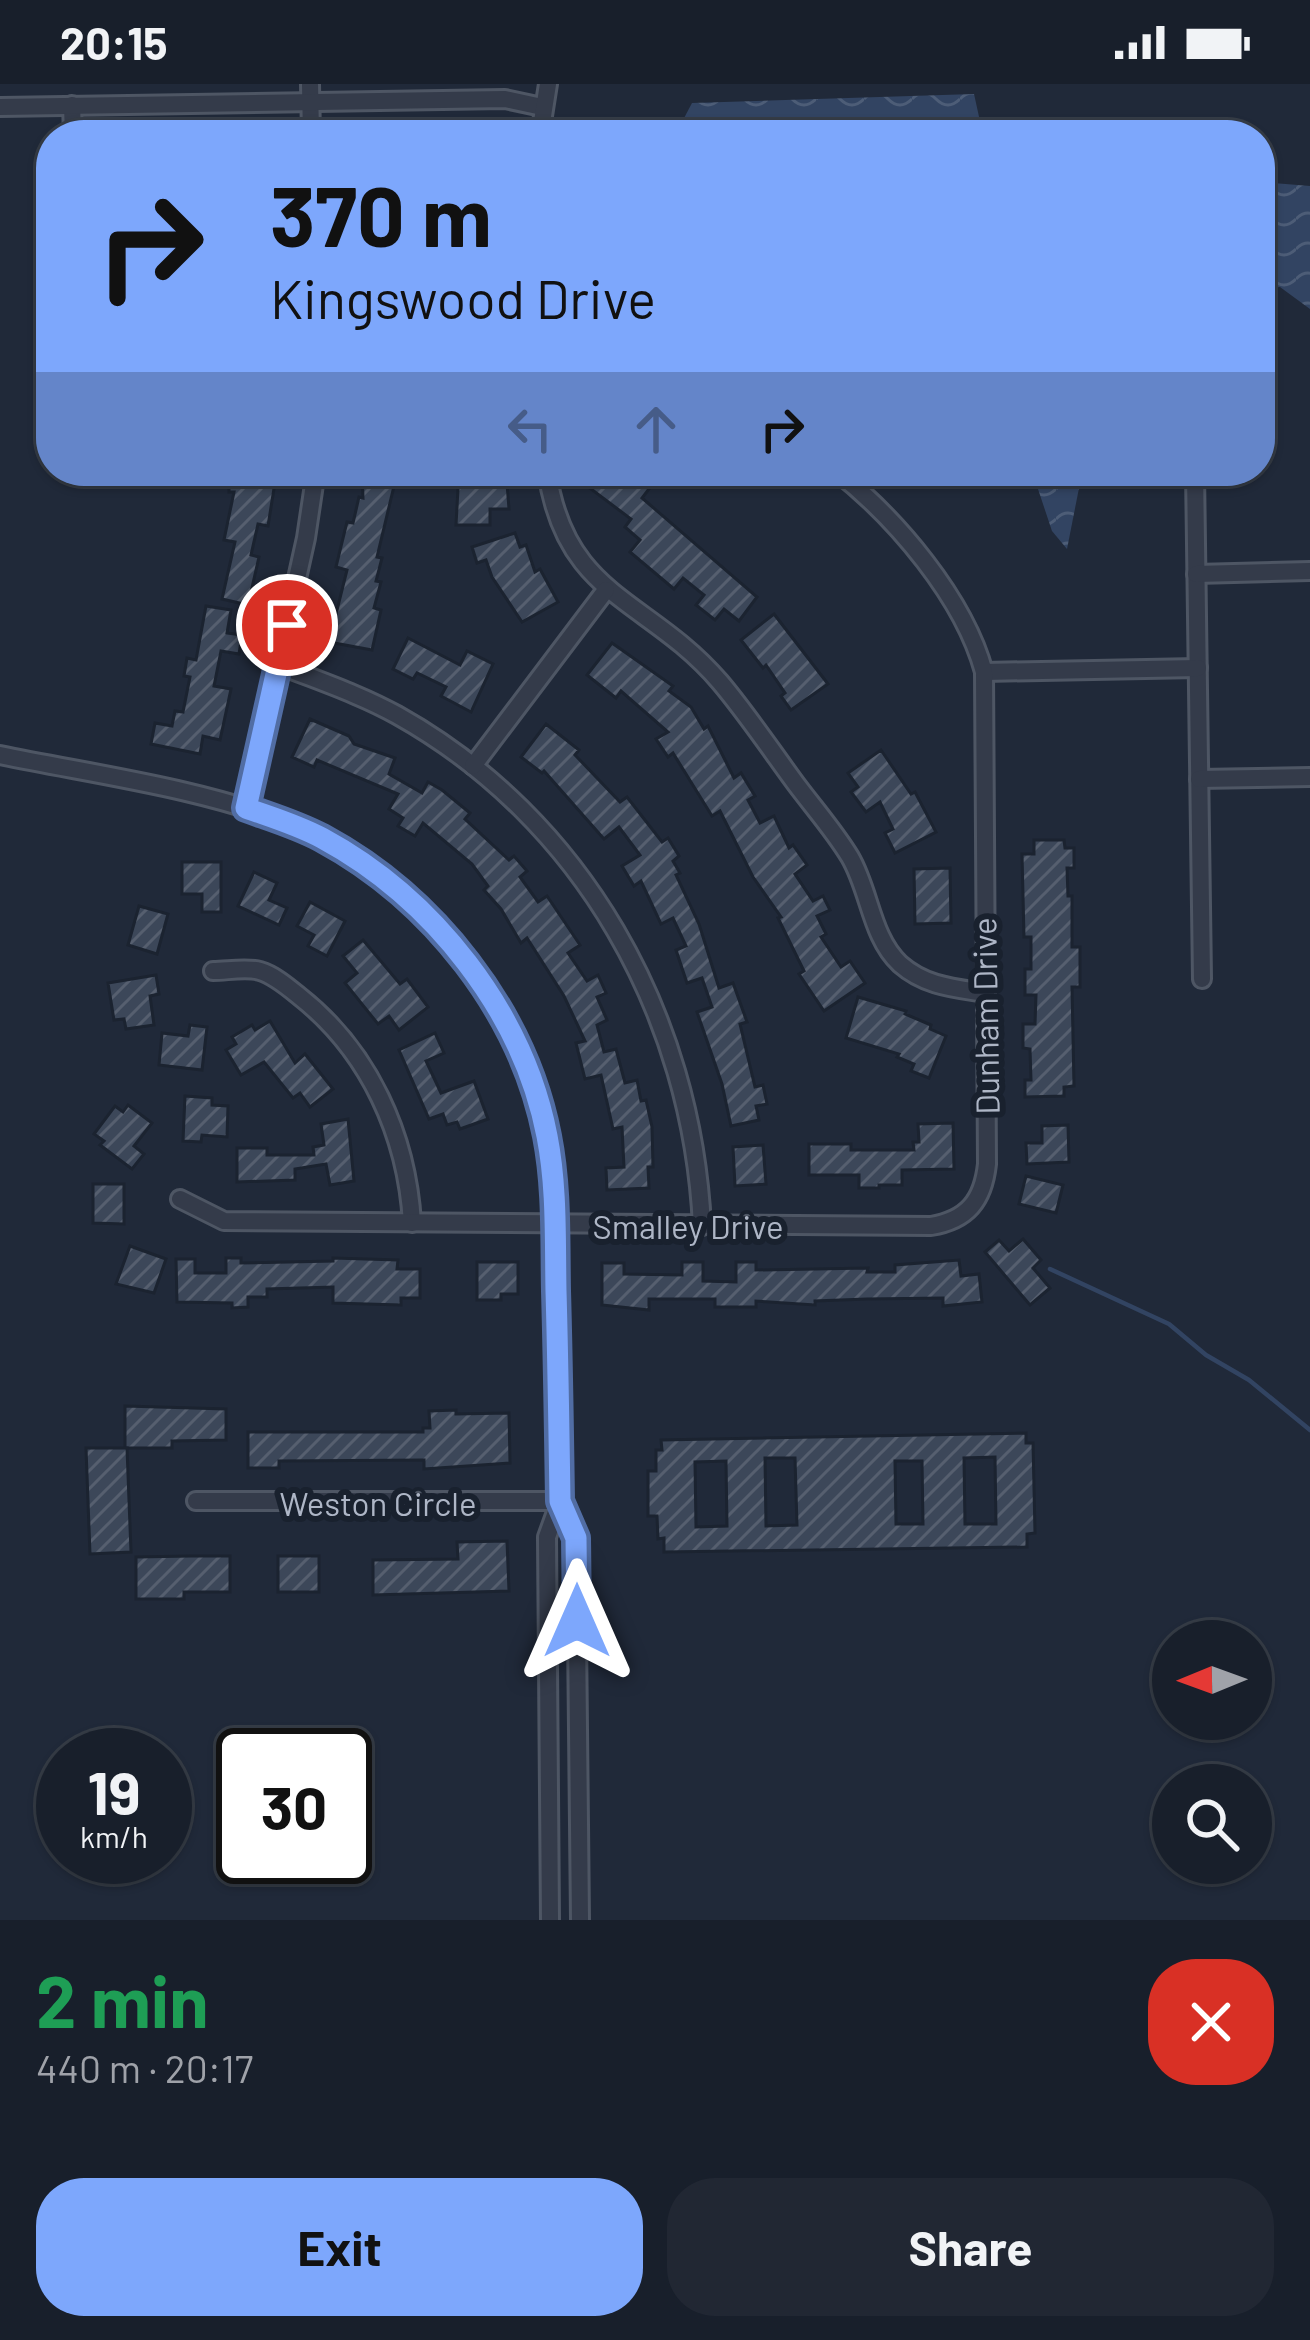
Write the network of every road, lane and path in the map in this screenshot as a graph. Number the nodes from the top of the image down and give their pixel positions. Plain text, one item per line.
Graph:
1 (548, 84) edge
2 (310, 93) edge
3 (72, 106) junction
4 (0, 107) edge
5 (542, 107) junction
6 (72, 120) edge
7 (541, 120) edge
8 (313, 486) edge
9 (550, 486) edge
10 (855, 486) edge
11 (1195, 486) edge
12 (1310, 571) edge
13 (1196, 574) junction
14 (607, 590) junction
15 (279, 665) junction
16 (1198, 668) junction
17 (984, 672) junction
18 (0, 755) edge
19 (473, 766) junction
20 (1310, 777) edge
21 (1199, 778) junction
22 (246, 808) junction
23 (213, 971) dead end
24 (1202, 979) dead end
25 (985, 993) junction
26 (180, 1199) dead end
27 (977, 1201) joint
28 (412, 1223) junction
29 (555, 1226) junction
30 (702, 1226) junction
31 (196, 1501) dead end
32 (560, 1501) junction
33 (550, 1920) edge
34 (580, 1920) edge

1 - 5 street
2 - 3 street
2 - 5 street
3 - 4 street
3 - 6 street
5 - 7 street
8 - 15 street
9 - 14 street
10 - 17 street
11 - 13 street
12 - 13 street
13 - 16 street
14 - 19 street
14 - 25 street
15 - 19 street
15 - 22 street
16 - 17 street
16 - 21 street
17 - 25 street, Dunham Drive
18 - 22 street
19 - 30 street
20 - 21 street
21 - 24 street
22 - 29 street
23 - 28 street
25 - 27 street, Dunham Drive
26 - 28 street, Smalley Drive
27 - 30 street, Smalley Drive
28 - 29 street, Smalley Drive
29 - 30 street, Smalley Drive
29 - 32 street
31 - 32 street, Weston Circle
32 - 33 street
32 - 34 street

